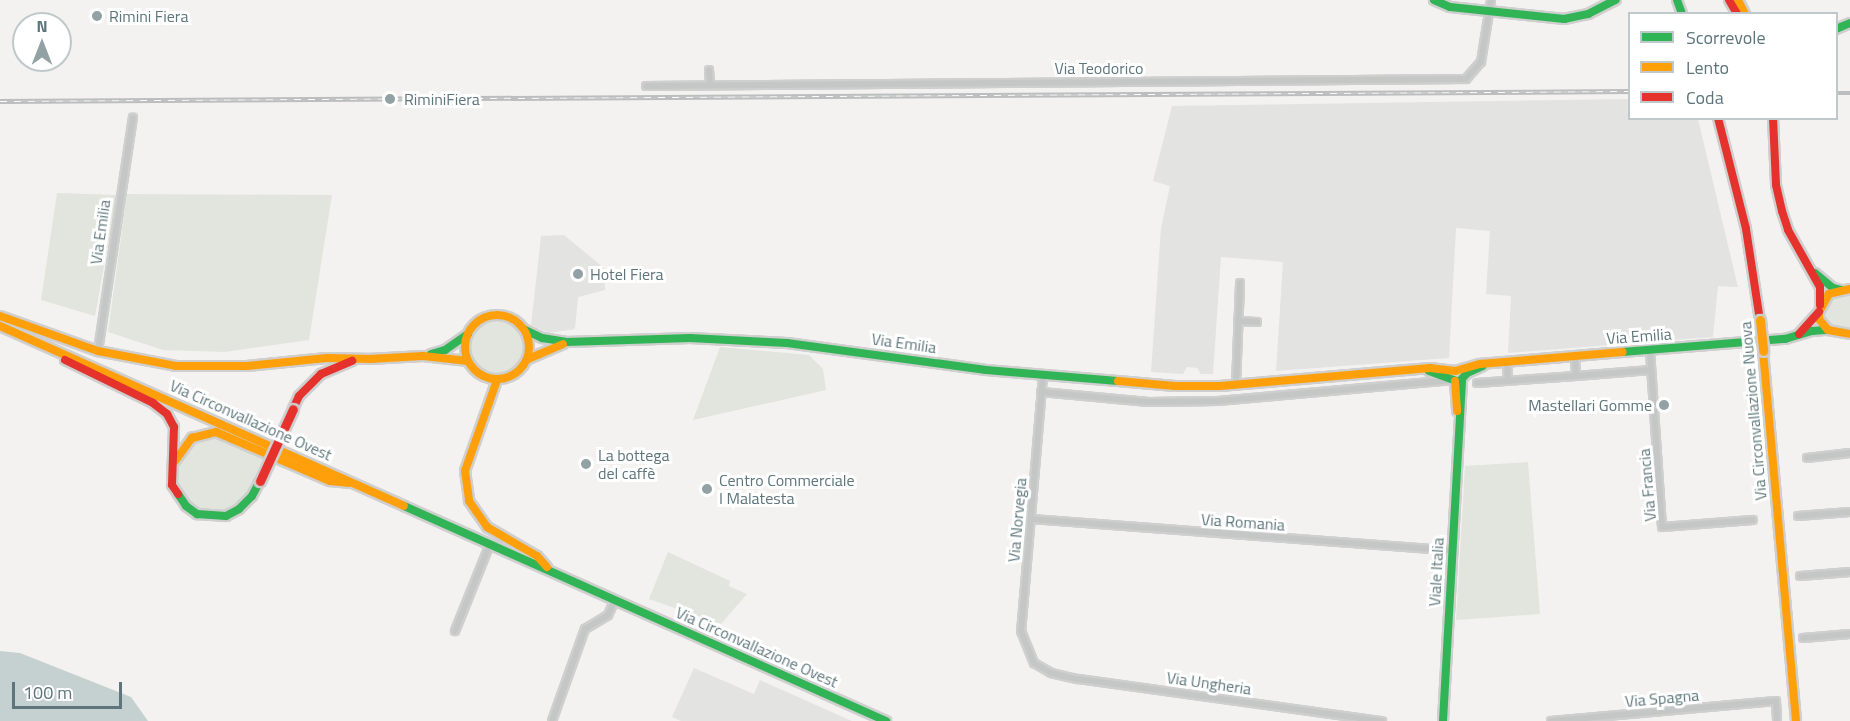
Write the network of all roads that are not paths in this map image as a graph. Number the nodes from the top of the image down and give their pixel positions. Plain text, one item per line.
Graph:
1 (1434, 0) edge
2 (1491, 0) edge
3 (1616, 0) edge
4 (1489, 11) junction
5 (709, 70) dead end
6 (710, 85) junction
7 (646, 86) dead end
8 (134, 118) dead end
9 (1719, 120) edge
10 (1773, 120) edge
11 (1812, 272) junction
12 (1240, 283) dead end
13 (1846, 290) edge
14 (1819, 308) junction
15 (0, 316) edge
16 (1238, 321) junction
17 (1257, 322) dead end
18 (0, 326) edge
19 (525, 330) junction
20 (1828, 330) junction
21 (468, 334) junction
22 (1850, 334) edge
23 (1795, 337) junction
24 (35, 341) junction
25 (567, 342) junction
26 (98, 351) junction
27 (1650, 351) junction
28 (423, 356) junction
29 (1575, 356) junction
30 (373, 359) junction
31 (528, 359) junction
32 (468, 361) junction
33 (1507, 362) junction
34 (1651, 370) junction
35 (1399, 372) junction
36 (1042, 376) junction
37 (1458, 376) junction
38 (1576, 376) junction
39 (497, 380) junction
40 (1508, 381) junction
41 (1477, 383) dead end
42 (1236, 384) junction
43 (1205, 386) junction
44 (1400, 386) junction
45 (1041, 392) junction
46 (1205, 401) junction
47 (1850, 453) edge
48 (1807, 458) dead end
49 (172, 466) junction
50 (357, 483) junction
51 (1850, 512) edge
52 (1798, 516) dead end
53 (1031, 519) junction
54 (1753, 520) dead end
55 (490, 544) junction
56 (1452, 551) junction
57 (550, 571) junction
58 (1850, 572) edge
59 (1800, 576) dead end
60 (615, 600) junction
61 (455, 631) dead end
62 (1850, 634) edge
63 (1803, 638) dead end
64 (1034, 663) joint
65 (1605, 719) edge
66 (552, 721) edge
67 (886, 721) edge
68 (1382, 721) edge
69 (1443, 721) edge
70 (1551, 721) edge
71 (1777, 721) edge
72 (1794, 721) edge

1 - 4 main road
2 - 4 street, Via Teodorico
3 - 4 main road
4 - 6 street, Via Teodorico
5 - 6 street
6 - 7 street, Via Teodorico
8 - 26 street, Via Emilia
9 - 72 main road, Via Circonvallazione Nuova, bridge
10 - 11 main road
11 - 13 main road
11 - 14 main road
12 - 16 street
13 - 14 main road
14 - 20 main road
14 - 23 main road
15 - 26 main road
16 - 17 street
16 - 42 street
18 - 24 main road, Via Circonvallazione Ovest
19 - 21 main road
19 - 25 main road, Via Emilia
19 - 31 main road
20 - 22 main road
20 - 23 main road, Via Emilia
21 - 28 main road
21 - 32 main road
23 - 27 main road, Via Emilia
24 - 49 main road
24 - 50 main road, Via Circonvallazione Ovest
25 - 31 main road, Via Emilia
25 - 36 main road, Via Emilia
26 - 30 main road
27 - 29 main road, Via Emilia
27 - 34 street, Via Francia
28 - 30 main road
28 - 32 main road
29 - 33 main road, Via Emilia
29 - 38 street
30 - 49 main road, bridge
31 - 39 main road
32 - 39 main road
33 - 37 main road, Via Emilia
33 - 40 street
34 - 38 street
34 - 54 street, Via Francia
35 - 37 main road, Via Emilia
35 - 42 main road, Via Emilia
35 - 44 street
36 - 43 main road, Via Emilia
36 - 45 street, Via Norvegia
37 - 44 street
37 - 56 main road, Viale Italia
38 - 40 street
39 - 57 main road
40 - 41 street
42 - 43 main road, Via Emilia
43 - 46 street
44 - 46 street
45 - 46 street
45 - 53 street, Via Norvegia
47 - 48 street
49 - 50 main road
50 - 55 main road, Via Circonvallazione Ovest
51 - 52 street
53 - 56 street, Via Romania
53 - 64 street, Via Norvegia
55 - 57 main road, Via Circonvallazione Ovest
55 - 61 street
56 - 69 main road, Viale Italia
57 - 60 main road, Via Circonvallazione Ovest
58 - 59 street
60 - 66 street
60 - 67 main road, Via Circonvallazione Ovest
62 - 63 street
64 - 68 street, Via Ungheria
65 - 70 street, Via Spagna
65 - 71 street, Via Spagna

